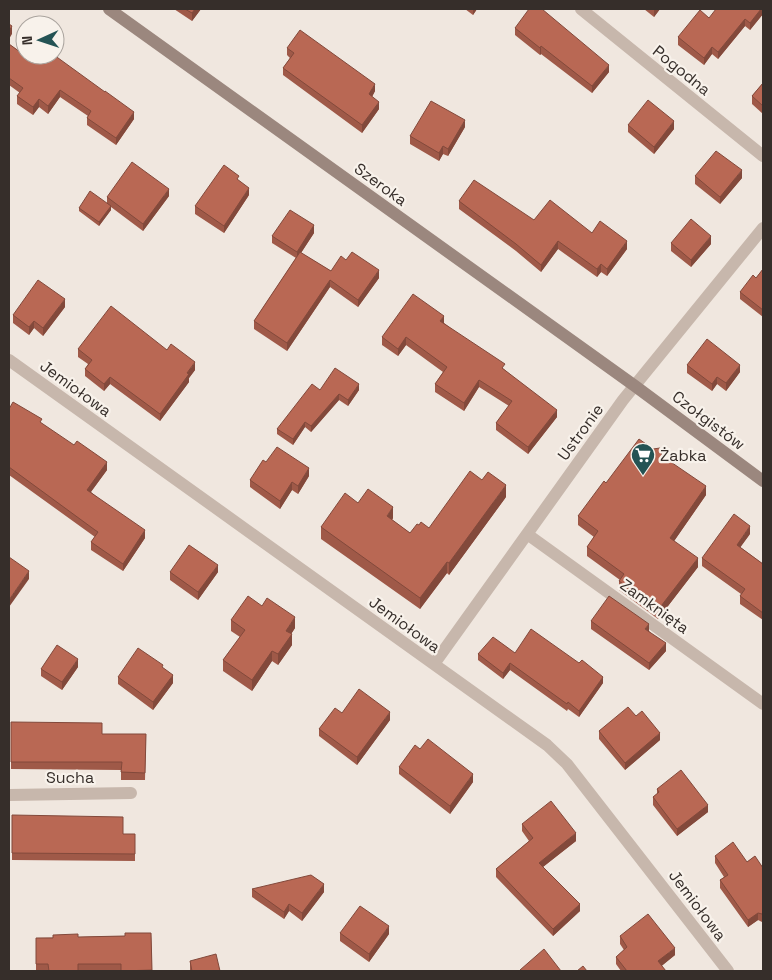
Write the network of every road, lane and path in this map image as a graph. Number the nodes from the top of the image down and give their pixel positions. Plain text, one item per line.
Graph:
1 (109, 9) edge
2 (581, 9) edge
3 (763, 156) edge
4 (763, 228) edge
5 (9, 360) edge
6 (635, 386) junction
7 (763, 481) edge
8 (527, 534) junction
9 (434, 664) junction
10 (763, 704) edge
11 (131, 793) dead end
12 (9, 795) edge
13 (728, 971) edge

1 - 6 street, Szeroka
2 - 3 street, Pogodna
4 - 6 street, Ustronie
5 - 9 street, Jemiołowa
6 - 7 street, Czołgistów
6 - 8 street, Ustronie
8 - 9 street, Ustronie
8 - 10 street, Zamknięta
9 - 13 street, Jemiołowa
11 - 12 street, Sucha

